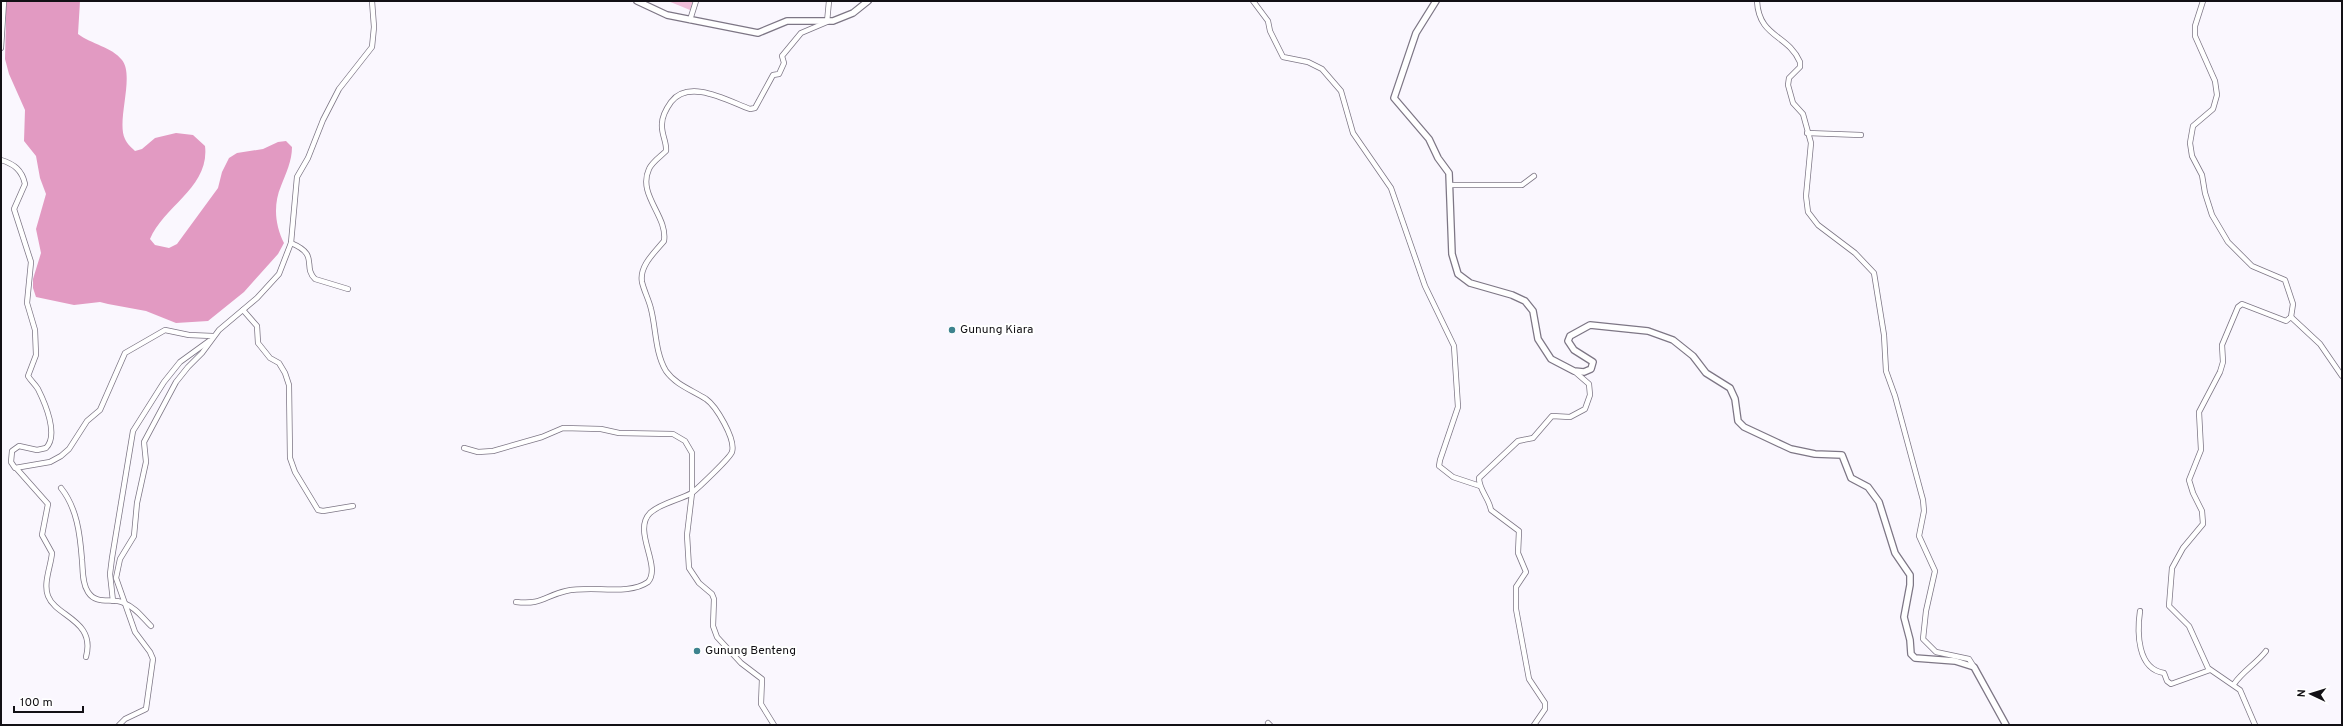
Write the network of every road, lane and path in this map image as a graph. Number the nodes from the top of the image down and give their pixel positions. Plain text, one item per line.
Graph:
1 (4, 1) edge
2 (372, 1) edge
3 (637, 1) edge
4 (696, 1) edge
5 (829, 1) edge
6 (868, 1) edge
7 (1253, 1) edge
8 (1436, 1) edge
9 (1757, 1) edge
10 (2203, 1) edge
11 (690, 20) junction
12 (827, 22) junction
13 (1, 48) edge
14 (1807, 133) junction
15 (1861, 135) dead end
16 (1, 160) edge
17 (1534, 176) dead end
18 (1451, 185) junction
19 (291, 243) junction
20 (348, 289) dead end
21 (243, 310) junction
22 (2291, 318) junction
23 (212, 338) junction
24 (1574, 370) junction
25 (2342, 376) edge
26 (464, 448) dead end
27 (17, 469) junction
28 (1480, 486) junction
29 (61, 488) dead end
30 (692, 493) junction
31 (353, 506) dead end
32 (113, 601) junction
33 (516, 602) dead end
34 (126, 603) junction
35 (2140, 611) dead end
36 (151, 626) dead end
37 (2266, 651) dead end
38 (86, 657) dead end
39 (1974, 667) junction
40 (2210, 670) junction
41 (2234, 684) junction
42 (119, 725) edge
43 (774, 725) edge
44 (1534, 725) edge
45 (2006, 725) edge
46 (2255, 725) edge

1 - 13 street
2 - 19 street
3 - 11 street
4 - 11 street
5 - 12 street
6 - 12 street
7 - 28 street
8 - 18 street
9 - 14 street
10 - 22 street
11 - 12 street
12 - 30 street
14 - 15 street
14 - 39 street
16 - 27 street
17 - 18 street
18 - 24 street
19 - 20 street
19 - 21 street
21 - 23 street
21 - 31 street
22 - 25 street
22 - 40 street
23 - 27 street
23 - 32 street
23 - 34 street
24 - 28 street
24 - 39 street
26 - 30 street
27 - 38 street
28 - 44 street
29 - 32 street
30 - 33 street
30 - 43 street
32 - 34 street
34 - 36 street
34 - 42 street
35 - 40 street
37 - 41 street
39 - 45 street
40 - 41 street
41 - 46 street

